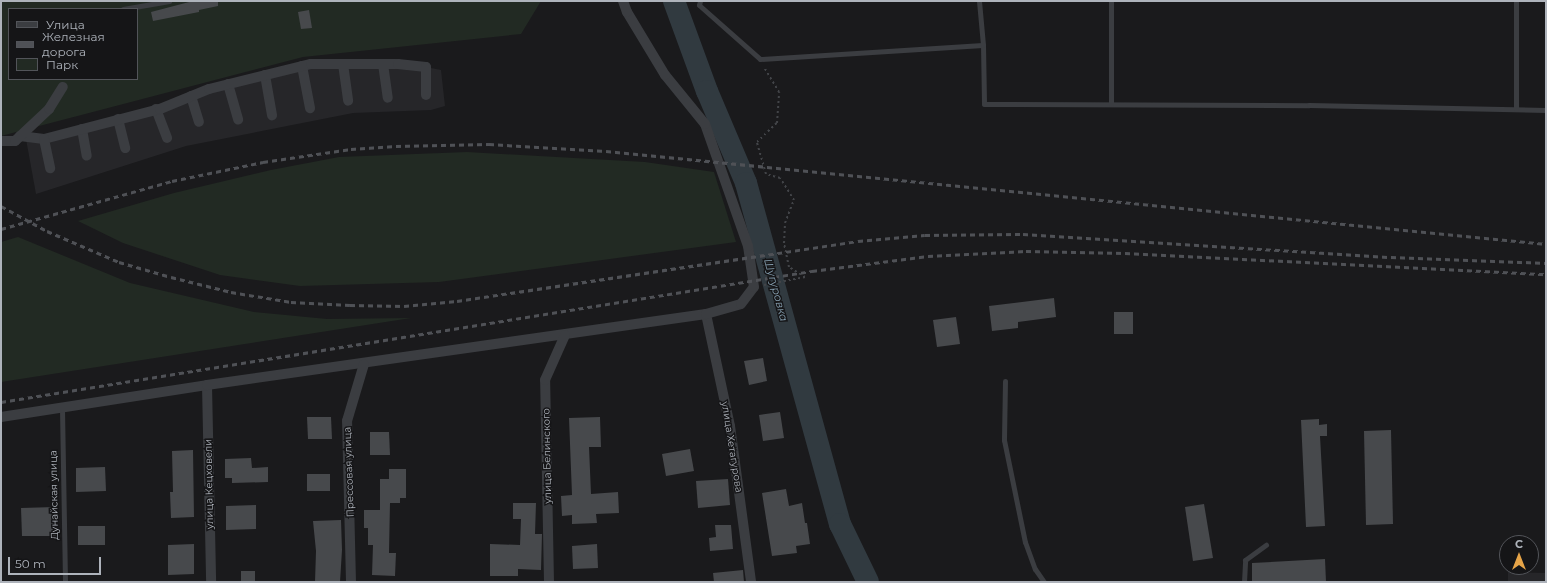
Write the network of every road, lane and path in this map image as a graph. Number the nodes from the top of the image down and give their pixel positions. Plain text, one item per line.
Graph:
1 (169, 1) edge
2 (623, 1) edge
3 (700, 1) edge
4 (979, 1) edge
5 (1110, 1) edge
6 (1516, 1) edge
7 (129, 8) edge
8 (983, 45) junction
9 (760, 59) junction
10 (343, 64) junction
11 (383, 64) junction
12 (302, 66) junction
13 (265, 75) junction
14 (62, 83) edge
15 (228, 84) junction
16 (426, 95) dead end
17 (191, 96) junction
18 (388, 98) dead end
19 (348, 101) dead end
20 (1110, 104) junction
21 (310, 108) dead end
22 (156, 109) junction
23 (1516, 109) junction
24 (1546, 110) edge
25 (272, 115) dead end
26 (118, 119) junction
27 (238, 120) dead end
28 (199, 122) dead end
29 (82, 129) junction
30 (20, 136) junction
31 (167, 138) dead end
32 (44, 139) junction
33 (1, 141) edge
34 (125, 148) dead end
35 (87, 156) dead end
36 (50, 168) dead end
37 (754, 287) junction
38 (706, 314) junction
39 (565, 335) junction
40 (364, 364) junction
41 (1004, 381) dead end
42 (207, 385) junction
43 (62, 409) junction
44 (1, 417) edge
45 (1266, 545) dead end
46 (65, 582) edge
47 (212, 582) edge
48 (352, 582) edge
49 (549, 582) edge
50 (751, 582) edge
51 (1044, 582) edge
52 (1244, 582) edge

1 - 7 lane
2 - 37 street
3 - 9 lane
4 - 8 lane
5 - 20 lane
6 - 23 lane
8 - 9 lane
8 - 20 lane
9 - 37 path
10 - 11 street
10 - 12 street
10 - 19 street
11 - 16 street
11 - 18 street
12 - 13 street
12 - 21 street
13 - 15 street
13 - 25 street
14 - 30 street
15 - 17 street
15 - 27 street
17 - 22 street
17 - 28 street
20 - 23 lane
22 - 26 street
22 - 31 street
23 - 24 lane
26 - 29 street
26 - 34 street
29 - 32 street
29 - 35 street
30 - 32 street
30 - 33 street
32 - 36 street
37 - 38 street
38 - 39 street
38 - 50 street, улица Хетагурова
39 - 40 street
39 - 49 street, улица Белинского
40 - 42 street
40 - 48 street, Прессовая улица
41 - 51 lane
42 - 43 street
42 - 47 street, улица Кецховели
43 - 44 street
43 - 46 lane, Дунайская улица
45 - 52 lane

